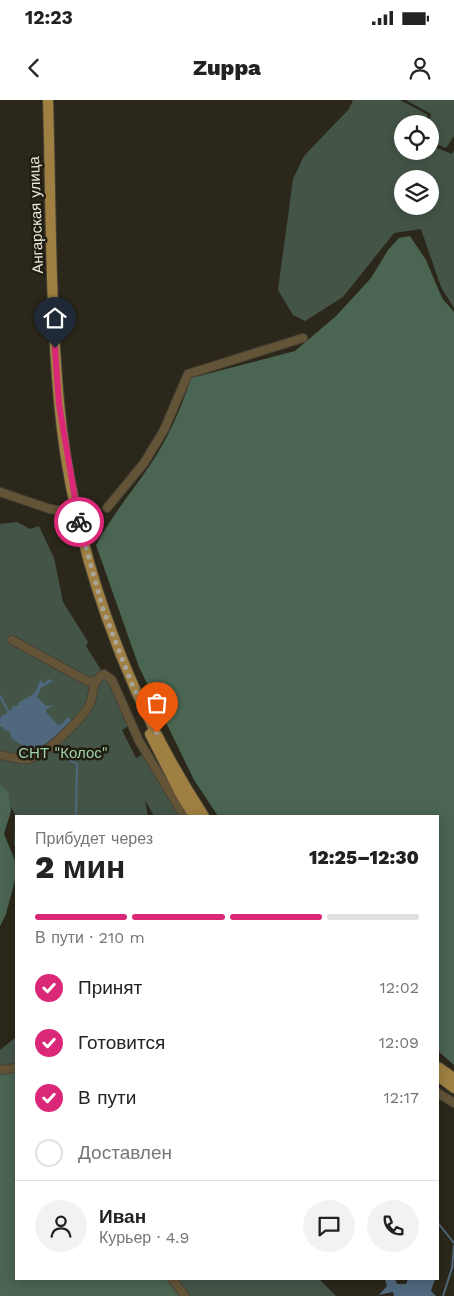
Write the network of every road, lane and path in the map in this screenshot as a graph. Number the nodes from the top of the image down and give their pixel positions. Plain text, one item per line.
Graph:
1 (48, 100) edge
2 (54, 329) junction
3 (303, 338) dead end
4 (0, 492) edge
5 (106, 508) dead end
6 (70, 512) junction
7 (12, 640) dead end
8 (95, 682) junction
9 (0, 755) edge
10 (183, 815) edge
11 (193, 815) edge
12 (203, 815) edge
13 (15, 1068) edge
14 (439, 1068) edge
15 (0, 1070) edge
16 (439, 1077) edge
17 (454, 1078) edge
18 (454, 1088) edge
19 (439, 1094) edge
20 (454, 1103) edge
21 (173, 1280) edge
22 (185, 1296) edge

1 - 2 main road, Ангарская улица
2 - 6 main road, Ангарская улица
2 - 12 main road, Ангарская улица
3 - 5 street
4 - 6 street
6 - 11 main road, Ангарская улица
7 - 8 street
8 - 9 street
8 - 10 street
13 - 15 street
14 - 17 main road
16 - 18 main road
19 - 20 street
21 - 22 street

